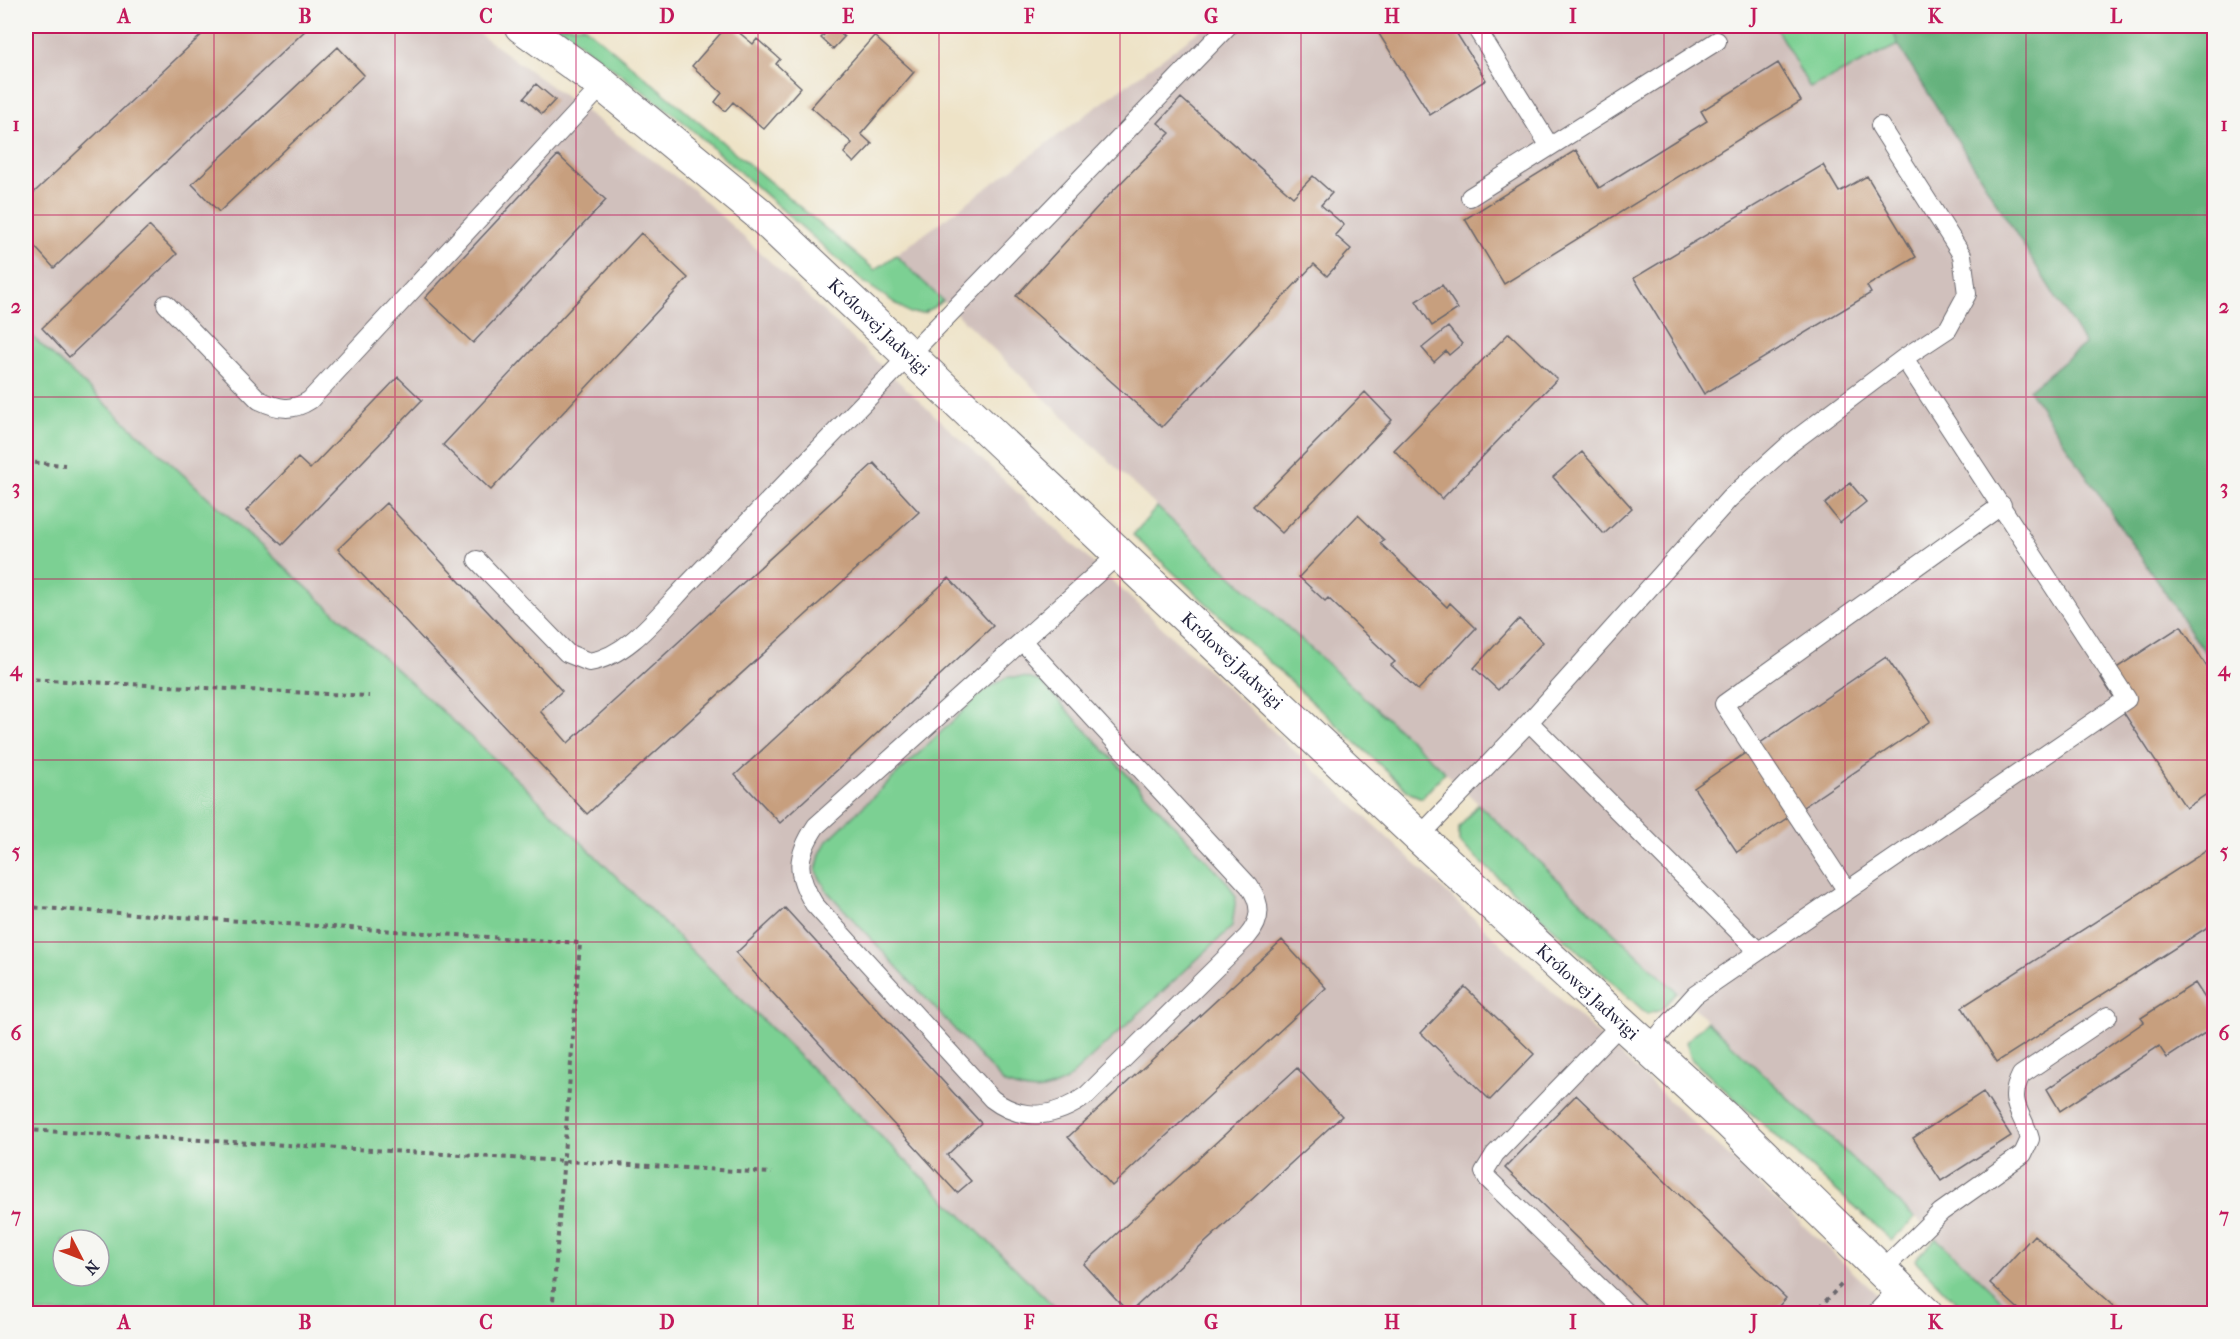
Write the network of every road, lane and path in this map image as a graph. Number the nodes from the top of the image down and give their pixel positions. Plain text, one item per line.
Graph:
1 (521, 26) edge
2 (1228, 26) edge
3 (1475, 26) edge
4 (1717, 42) dead end
5 (603, 85) junction
6 (1880, 126) dead end
7 (1549, 145) junction
8 (1470, 196) dead end
9 (166, 304) dead end
10 (908, 354) junction
11 (1904, 358) junction
12 (26, 462) edge
13 (65, 465) dead end
14 (2002, 505) junction
15 (1120, 553) junction
16 (477, 560) dead end
17 (1022, 641) junction
18 (26, 679) edge
19 (369, 696) dead end
20 (1529, 722) junction
21 (1419, 837) junction
22 (1847, 891) junction
23 (26, 908) edge
24 (1758, 951) junction
25 (2108, 1016) dead end
26 (1622, 1023) junction
27 (1648, 1047) junction
28 (26, 1130) edge
29 (563, 1162) junction
30 (772, 1173) dead end
31 (1883, 1272) junction
32 (552, 1314) edge
33 (1627, 1314) edge
34 (1813, 1314) edge
35 (1875, 1314) edge
36 (1926, 1314) edge

1 - 5 street, Królowej Jadwigi
2 - 10 lane
3 - 7 lane
4 - 7 lane
5 - 9 lane
5 - 10 street, Królowej Jadwigi
6 - 11 lane
7 - 8 lane
10 - 15 street, Królowej Jadwigi
10 - 16 lane
11 - 14 lane
11 - 20 lane
12 - 13 path
14 - 22 lane
14 - 22 lane
15 - 17 lane
15 - 21 street, Królowej Jadwigi
17 - 17 lane
18 - 19 path
20 - 21 lane
20 - 24 lane
21 - 26 street, Królowej Jadwigi
22 - 24 lane
23 - 29 path
24 - 27 lane
25 - 31 lane
26 - 27 street, Królowej Jadwigi
26 - 33 lane
27 - 31 street, Królowej Jadwigi
28 - 29 path
29 - 30 path
29 - 32 path
31 - 34 path
31 - 35 lane
31 - 36 street, Królowej Jadwigi

